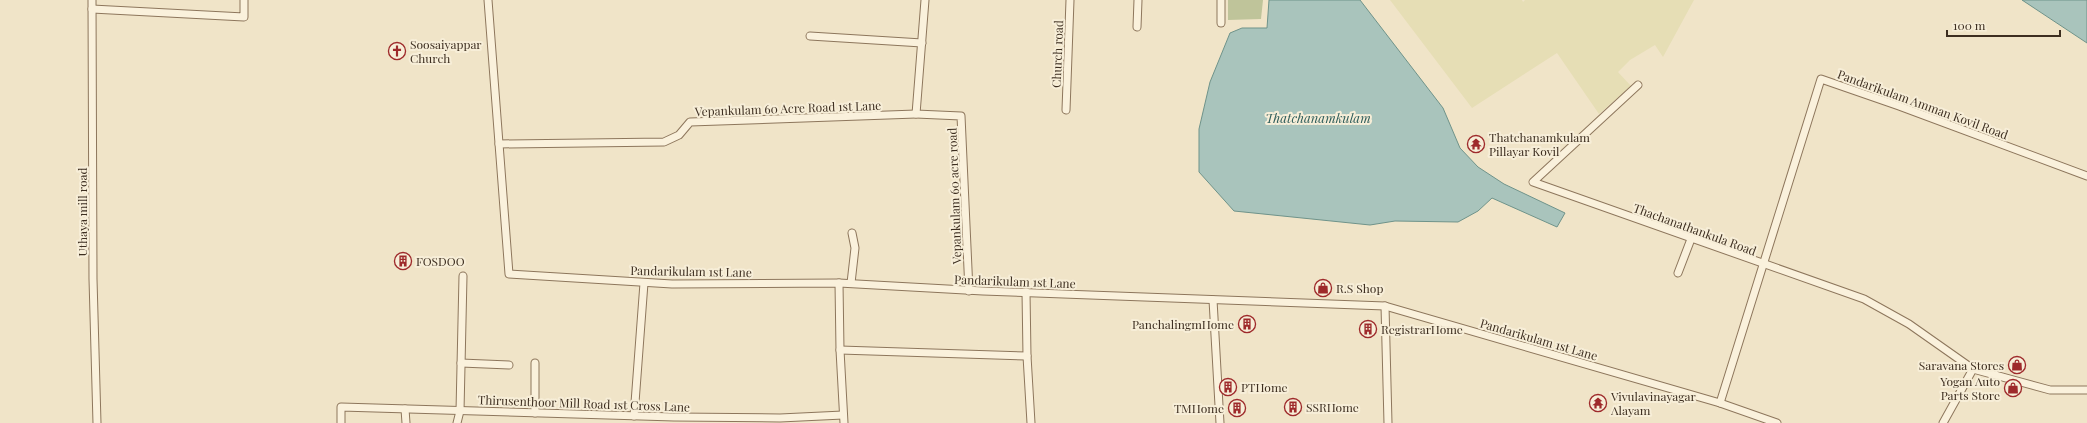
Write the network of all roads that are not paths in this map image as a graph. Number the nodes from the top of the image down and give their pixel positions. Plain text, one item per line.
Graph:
1 (92, 0) edge
2 (244, 0) edge
3 (488, 0) edge
4 (925, 0) edge
5 (1070, 0) edge
6 (1138, 0) edge
7 (1221, 0) edge
8 (92, 10) junction
9 (1221, 23) dead end
10 (1137, 27) dead end
11 (810, 36) dead end
12 (922, 43) junction
13 (1638, 85) dead end
14 (1066, 110) dead end
15 (916, 114) junction
16 (499, 144) junction
17 (2087, 176) edge
18 (852, 233) dead end
19 (1691, 239) junction
20 (1763, 264) junction
21 (1678, 273) dead end
22 (463, 276) dead end
23 (644, 283) junction
24 (840, 283) junction
25 (851, 283) junction
26 (969, 291) junction
27 (1026, 292) junction
28 (1213, 300) junction
29 (1384, 306) junction
30 (840, 350) junction
31 (1027, 356) junction
32 (461, 363) junction
33 (535, 363) dead end
34 (510, 365) dead end
35 (1973, 369) junction
36 (2087, 390) edge
37 (1720, 403) junction
38 (405, 409) junction
39 (460, 410) junction
40 (535, 413) junction
41 (843, 414) junction
42 (602, 415) junction
43 (634, 416) junction
44 (708, 420) edge
45 (780, 420) edge
46 (97, 423) edge
47 (341, 423) edge
48 (406, 423) edge
49 (458, 423) edge
50 (602, 423) edge
51 (844, 423) edge
52 (1032, 423) edge
53 (1220, 423) edge
54 (1388, 423) edge
55 (1777, 423) edge
56 (1943, 423) edge

1 - 8 street, Uthaya mill road
2 - 8 street
3 - 16 street, Pandarikulam 1st Lane
4 - 12 street
5 - 14 street, Church road
6 - 10 street
7 - 9 street
8 - 46 street, Uthaya mill road
11 - 12 street
12 - 15 street
13 - 19 street, Thachanathankula Road
15 - 16 street, Vepankulam 60 Acre Road 1st Lane
15 - 26 street, Vepankulam 60 acre road
16 - 23 street, Pandarikulam 1st Lane
17 - 20 street, Pandarikulam Amman Kovil Road
18 - 25 street
19 - 20 street, Thachanathankula Road
19 - 21 street
20 - 35 street, Thachanathankula Road
20 - 37 street, Pandarikulam Amman Kovil Road
22 - 32 street
23 - 24 street, Pandarikulam 1st Lane
23 - 43 street
24 - 25 street, Pandarikulam 1st Lane
24 - 30 street
25 - 26 street, Pandarikulam 1st Lane
26 - 27 street, Pandarikulam 1st Lane
27 - 28 street, Pandarikulam 1st Lane
27 - 31 street
28 - 29 street, Pandarikulam 1st Lane
28 - 53 street
29 - 37 street, Pandarikulam 1st Lane
29 - 54 street
30 - 31 street
30 - 41 street
31 - 52 street
32 - 34 street
32 - 39 street
33 - 40 street
35 - 36 street
35 - 56 street
37 - 55 street, Pandarikulam 1st Lane
38 - 39 street, Thirusenthoor Mill Road 1st Cross Lane
38 - 47 street, Thirusenthoor Mill Road 1st Cross Lane
38 - 48 street
39 - 40 street, Thirusenthoor Mill Road 1st Cross Lane
39 - 49 street
40 - 42 street, Thirusenthoor Mill Road 1st Cross Lane
41 - 45 street, Thirusenthoor Mill Road 1st Cross Lane
41 - 51 street
42 - 43 street, Thirusenthoor Mill Road 1st Cross Lane
42 - 50 street
43 - 44 street, Thirusenthoor Mill Road 1st Cross Lane
44 - 45 street, Thirusenthoor Mill Road 1st Cross Lane

